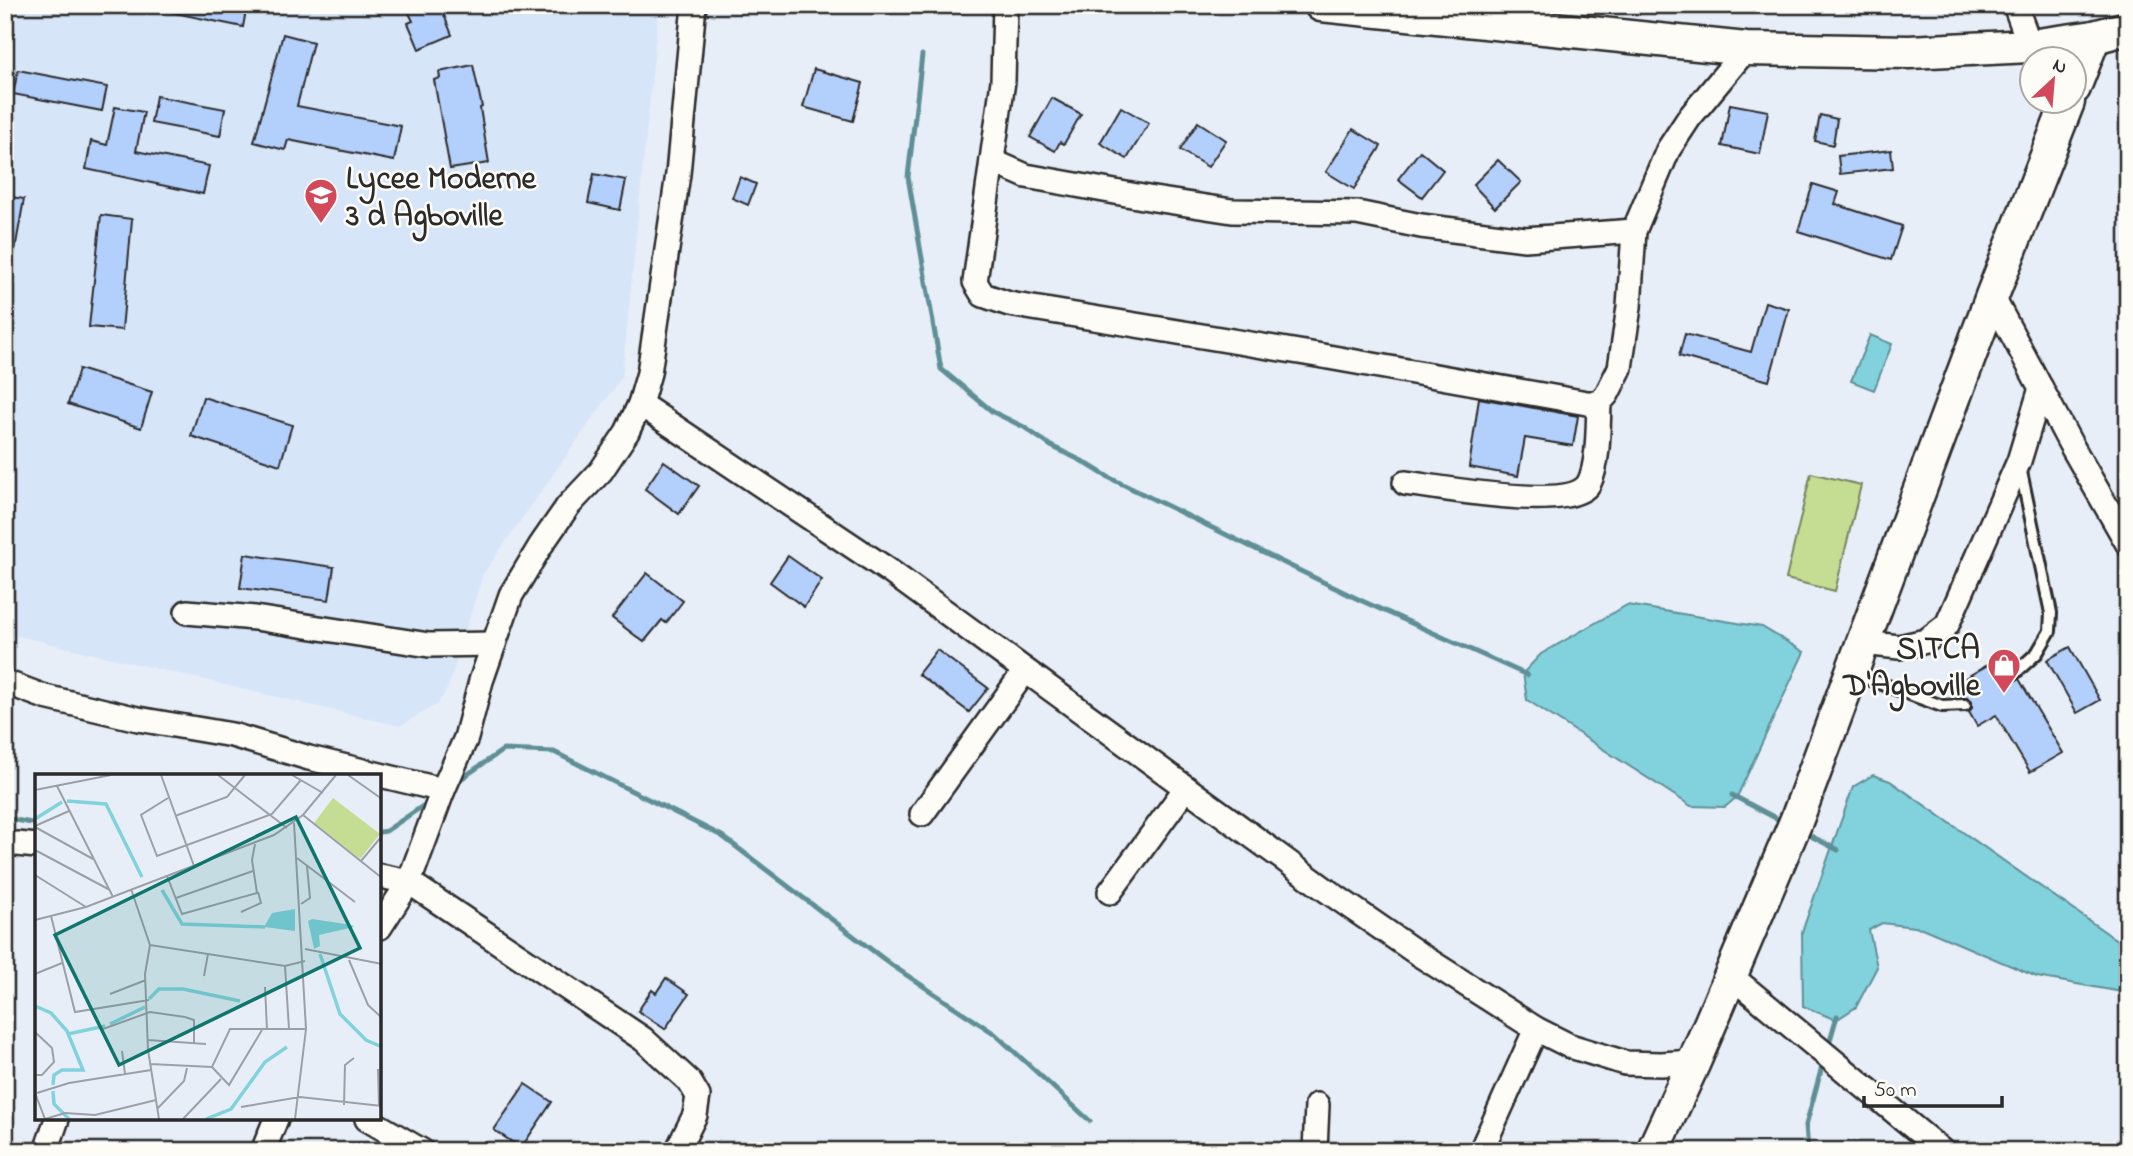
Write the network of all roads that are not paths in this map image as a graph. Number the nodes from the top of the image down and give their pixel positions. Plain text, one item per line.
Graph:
1 (694, 5) edge
2 (1005, 5) edge
3 (1321, 5) edge
4 (2015, 5) edge
5 (2128, 28) edge
6 (2094, 37) junction
7 (2030, 46) edge
8 (2036, 46) edge
9 (2018, 47) edge
10 (1746, 49) junction
11 (2088, 52) edge
12 (2063, 116) edge
13 (992, 161) junction
14 (1634, 231) junction
15 (1992, 296) junction
16 (2041, 388) junction
17 (1599, 403) junction
18 (640, 404) junction
19 (2019, 461) junction
20 (1405, 483) dead end
21 (2128, 544) edge
22 (187, 612) dead end
23 (1863, 643) junction
24 (494, 644) junction
25 (1025, 671) junction
26 (1852, 673) junction
27 (2015, 673) dead end
28 (5, 682) edge
29 (1965, 705) dead end
30 (376, 774) edge
31 (382, 775) edge
32 (1186, 788) junction
33 (443, 790) junction
34 (922, 814) dead end
35 (382, 876) edge
36 (409, 882) junction
37 (1110, 892) dead end
38 (382, 925) edge
39 (1731, 976) junction
40 (1536, 1029) junction
41 (1694, 1062) junction
42 (1317, 1105) dead end
43 (56, 1121) edge
44 (275, 1121) edge
45 (370, 1121) edge
46 (46, 1151) edge
47 (263, 1151) edge
48 (422, 1151) edge
49 (677, 1151) edge
50 (1315, 1151) edge
51 (1481, 1151) edge
52 (1653, 1151) edge
53 (1942, 1151) edge

1 - 18 street
2 - 13 street
3 - 10 street
4 - 7 street
5 - 6 street
6 - 8 street
6 - 11 street
9 - 10 street
10 - 14 street
12 - 15 street
13 - 14 street
13 - 17 street
14 - 17 street
15 - 16 street
15 - 23 street
16 - 19 street
16 - 21 street
17 - 20 street
18 - 24 street
18 - 25 street
19 - 23 street
19 - 27 lane
22 - 24 street
23 - 26 street
24 - 33 street
25 - 32 street
25 - 34 street
26 - 29 lane
26 - 39 street
28 - 30 street
31 - 33 street
32 - 37 street
32 - 40 street
33 - 36 street
35 - 36 street
36 - 38 street
36 - 49 street
39 - 41 street
39 - 53 street
40 - 41 street
40 - 51 street
41 - 52 street
42 - 50 street
43 - 46 street
44 - 47 street
45 - 48 street

